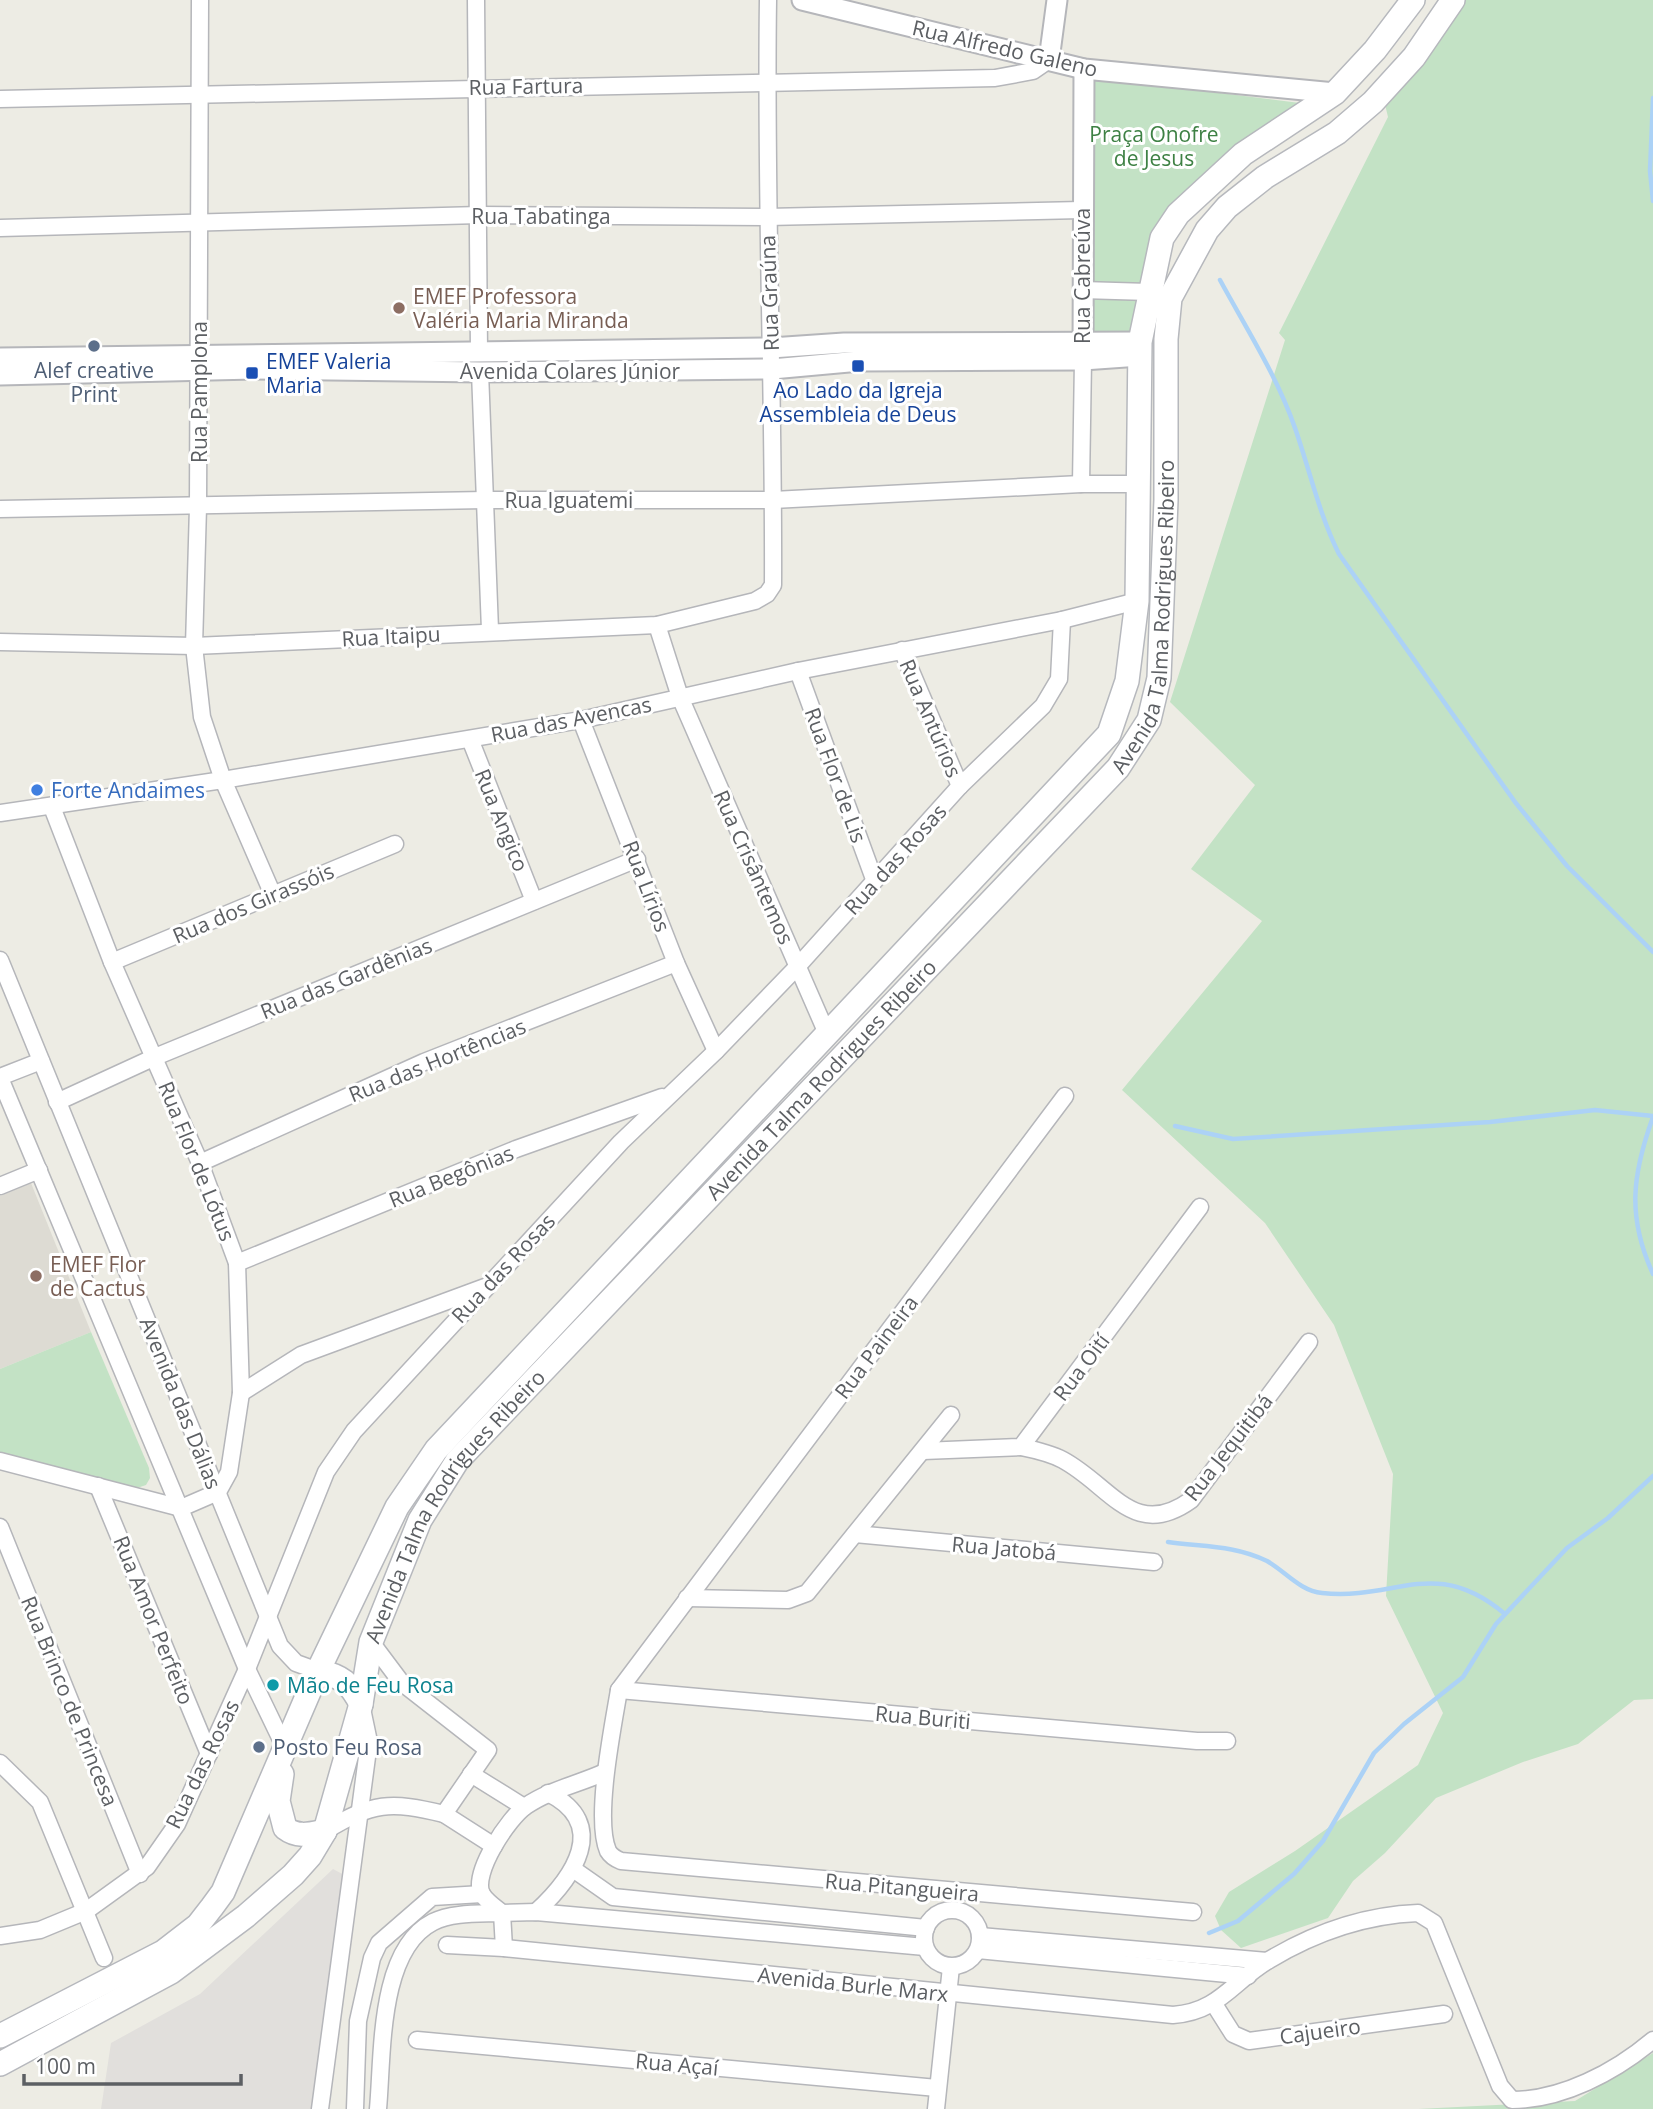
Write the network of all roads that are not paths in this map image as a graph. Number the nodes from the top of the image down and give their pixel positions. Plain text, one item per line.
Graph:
1 (200, 0) edge
2 (476, 0) edge
3 (768, 0) edge
4 (802, 0) edge
5 (1057, 0) edge
6 (1413, 0) edge
7 (1453, 0) edge
8 (1049, 60) junction
9 (1084, 69) junction
10 (767, 83) junction
11 (478, 87) junction
12 (1335, 93) junction
13 (198, 96) junction
14 (0, 99) edge
15 (1082, 210) junction
16 (480, 215) junction
17 (767, 217) junction
18 (199, 225) junction
19 (0, 228) edge
20 (1082, 290) junction
21 (1149, 292) junction
22 (771, 348) junction
23 (1140, 349) junction
24 (479, 352) junction
25 (1083, 352) junction
26 (0, 358) edge
27 (199, 363) junction
28 (772, 369) junction
29 (480, 372) junction
30 (0, 375) edge
31 (1081, 484) junction
32 (1139, 484) junction
33 (485, 500) junction
34 (773, 500) junction
35 (198, 507) junction
36 (0, 509) edge
37 (773, 586) joint
38 (1137, 601) junction
39 (1062, 620) junction
40 (657, 625) junction
41 (489, 630) junction
42 (0, 642) edge
43 (194, 646) junction
44 (902, 650) junction
45 (798, 671) junction
46 (680, 698) junction
47 (581, 719) junction
48 (470, 739) junction
49 (223, 780) junction
50 (960, 786) junction
51 (52, 807) junction
52 (0, 813) edge
53 (395, 844) dead end
54 (637, 859) junction
55 (874, 879) junction
56 (273, 895) junction
57 (534, 901) junction
58 (0, 960) edge
59 (112, 962) junction
60 (676, 964) junction
61 (797, 967) junction
62 (828, 1036) junction
63 (716, 1051) junction
64 (155, 1057) junction
65 (41, 1061) junction
66 (0, 1077) edge
67 (668, 1094) junction
68 (1065, 1096) dead end
69 (57, 1102) junction
70 (200, 1163) junction
71 (38, 1170) junction
72 (0, 1186) edge
73 (1200, 1207) dead end
74 (237, 1263) junction
75 (487, 1286) junction
76 (1309, 1342) dead end
77 (241, 1393) junction
78 (951, 1415) dead end
79 (1021, 1447) junction
80 (923, 1451) junction
81 (0, 1461) edge
82 (99, 1486) junction
83 (218, 1492) junction
84 (181, 1508) junction
85 (0, 1527) edge
86 (855, 1534) junction
87 (1154, 1562) dead end
88 (687, 1598) junction
89 (268, 1615) junction
90 (372, 1642) junction
91 (247, 1669) junction
92 (318, 1671) junction
93 (619, 1690) junction
94 (362, 1704) junction
95 (1227, 1741) dead end
96 (286, 1750) junction
97 (209, 1754) junction
98 (0, 1763) edge
99 (605, 1772) junction
100 (471, 1774) junction
101 (577, 1785) junction
102 (548, 1793) junction
103 (524, 1807) junction
104 (358, 1812) junction
105 (575, 1812) junction
106 (444, 1814) junction
107 (325, 1831) junction
108 (494, 1846) junction
109 (573, 1869) junction
110 (140, 1874) junction
111 (958, 1892) junction
112 (482, 1894) junction
113 (86, 1911) junction
114 (958, 1911) junction
115 (536, 1912) junction
116 (1193, 1912) dead end
117 (502, 1913) junction
118 (926, 1928) junction
119 (0, 1936) edge
120 (979, 1943) junction
121 (447, 1945) dead end
122 (925, 1947) junction
123 (504, 1948) junction
124 (104, 1958) dead end
125 (1267, 1961) junction
126 (951, 1967) junction
127 (1248, 1976) junction
128 (946, 1993) junction
129 (1214, 2004) junction
130 (1444, 2014) dead end
131 (0, 2036) edge
132 (417, 2040) dead end
133 (1653, 2040) edge
134 (0, 2064) edge
135 (937, 2088) junction
136 (320, 2109) edge
137 (355, 2109) edge
138 (378, 2109) edge
139 (936, 2109) edge

1 - 13 street, Rua Pamplona
2 - 11 street
3 - 10 street, Rua Graúna
4 - 8 street, Rua Alfredo Galeno
5 - 8 street
6 - 12 main road, Avenida Talma Rodrigues Ribeiro
7 - 90 main road, Avenida Talma Rodrigues Ribeiro
8 - 9 street, Rua Alfredo Galeno
8 - 10 street, Rua Fartura
9 - 12 street, Rua Alfredo Galeno
9 - 15 street, Rua Cabreúva
10 - 11 street, Rua Fartura
10 - 17 street, Rua Graúna
11 - 13 street, Rua Fartura
11 - 16 street
12 - 21 main road, Avenida Talma Rodrigues Ribeiro
13 - 14 street, Rua Fartura
13 - 18 street, Rua Pamplona
15 - 17 street, Rua Tabatinga
15 - 20 street, Rua Cabreúva
16 - 17 street, Rua Tabatinga
16 - 18 street, Rua Tabatinga
16 - 24 street
17 - 22 street, Rua Graúna
18 - 19 street, Rua Tabatinga
18 - 27 street, Rua Pamplona
20 - 21 street
20 - 25 street, Rua Cabreúva
21 - 23 main road, Avenida Talma Rodrigues Ribeiro
22 - 24 street, Avenida Colares Júnior
22 - 25 street, Avenida Colares Júnior
22 - 28 street, Rua Graúna
23 - 25 street, Avenida Colares Júnior
23 - 32 main road, Avenida Talma Rodrigues Ribeiro
24 - 27 street, Avenida Colares Júnior
25 - 28 street, Avenida Colares Júnior
25 - 31 street, Rua Cabreúva
26 - 27 street, Avenida Colares Júnior
27 - 29 street, Avenida Colares Júnior
27 - 30 street, Avenida Colares Júnior
27 - 35 street, Rua Pamplona
28 - 29 street, Avenida Colares Júnior
28 - 34 street, Rua Graúna
29 - 33 street
31 - 32 street, Rua Iguatemi
31 - 34 street, Rua Iguatemi
32 - 38 main road, Avenida Talma Rodrigues Ribeiro
33 - 34 street, Rua Iguatemi
33 - 35 street, Rua Iguatemi
33 - 41 street
34 - 37 street, Rua Graúna
35 - 36 street, Rua Iguatemi
35 - 43 street, Rua Pamplona
37 - 40 street, Rua Itaipu
38 - 39 street, Rua das Avencas
38 - 62 main road, Avenida Talma Rodrigues Ribeiro
39 - 44 street, Rua das Avencas
39 - 50 street, Rua das Rosas
40 - 41 street, Rua Itaipu
40 - 46 street, Rua Crisântemos
41 - 43 street, Rua Itaipu
42 - 43 street, Rua Itaipu
43 - 49 street, Rua Pamplona
44 - 45 street, Rua das Avencas
44 - 50 street, Rua Antúrios
45 - 46 street, Rua das Avencas
45 - 55 street, Rua Flor de Lis
46 - 47 street, Rua das Avencas
46 - 61 street, Rua Crisântemos
47 - 48 street, Rua das Avencas
47 - 54 street, Rua Lírios
48 - 49 street, Rua das Avencas
48 - 57 street, Rua Angico
49 - 51 street, Rua das Avencas
49 - 56 street, Rua Pamplona
50 - 55 street, Rua das Rosas
51 - 52 street, Rua das Avencas
51 - 59 street, Rua Flor de Lótus
53 - 56 street, Rua dos Girassóis
54 - 57 street, Rua das Gardênias
54 - 60 street, Rua Lírios
55 - 61 street, Rua das Rosas
56 - 59 street, Rua dos Girassóis
57 - 64 street, Rua das Gardênias
58 - 65 street, Avenida das Dálias
59 - 64 street, Rua Flor de Lótus
60 - 63 street, Rua Lírios
60 - 70 street, Rua das Hortências
61 - 62 street, Rua Crisântemos
61 - 63 street, Rua das Rosas
62 - 92 main road, Avenida Talma Rodrigues Ribeiro
63 - 67 street, Rua das Rosas
64 - 69 street, Rua das Gardênias
64 - 70 street, Rua Flor de Lótus
65 - 66 street
65 - 69 street, Avenida das Dálias
66 - 71 street, Avenida das Dálias
67 - 74 street, Rua Begônias
67 - 75 street, Rua das Rosas
68 - 88 street, Rua Paineira
69 - 83 street, Avenida das Dálias
70 - 74 street, Rua Flor de Lótus
71 - 72 street
71 - 84 street, Avenida das Dálias
73 - 79 street, Rua Oití
74 - 77 street, Rua Flor de Lótus
75 - 77 street
75 - 89 street, Rua das Rosas
76 - 79 street, Rua Jequitibá
77 - 83 street, Rua Flor de Lótus
78 - 80 street
79 - 80 street
80 - 86 street
81 - 82 street
82 - 84 street
82 - 97 street, Rua Amor Perfeito
83 - 84 street
83 - 89 street, Avenida das Dálias
84 - 91 street, Avenida das Dálias
85 - 110 street, Rua Brinco de Princesa
86 - 87 street, Rua Jatobá
86 - 88 street
88 - 93 street, Rua Paineira
89 - 91 street, Rua das Rosas
89 - 92 street, Avenida das Dálias
90 - 94 main road, Avenida Talma Rodrigues Ribeiro
90 - 100 street
91 - 96 street, Avenida das Dálias
91 - 97 street, Rua das Rosas
92 - 94 main road
92 - 96 main road, Avenida Talma Rodrigues Ribeiro
93 - 95 street, Rua Buriti
93 - 99 street
94 - 104 street
94 - 107 main road, Avenida Talma Rodrigues Ribeiro
96 - 107 main road
96 - 131 main road, Avenida Talma Rodrigues Ribeiro
97 - 110 street, Rua das Rosas
98 - 113 street
99 - 101 street
99 - 111 street, Rua Pitangueira
100 - 103 street
100 - 106 street
101 - 102 street
101 - 105 street
102 - 103 street
102 - 105 street
103 - 108 street
104 - 106 street
104 - 107 street
104 - 136 street
105 - 109 street
106 - 108 street
107 - 134 main road, Avenida Talma Rodrigues Ribeiro
108 - 112 street
109 - 115 street
109 - 118 street
110 - 113 street, Rua das Rosas
111 - 114 street
111 - 116 street, Rua Pitangueira
112 - 117 street
112 - 137 street
113 - 119 street, Rua das Rosas
113 - 124 street
114 - 118 street
114 - 120 street
115 - 117 street, Avenida Burle Marx
115 - 122 street, Avenida Burle Marx
117 - 123 street
117 - 138 street, Avenida Burle Marx
118 - 122 street
120 - 125 street, Avenida Burle Marx
120 - 126 street
120 - 127 street
121 - 123 street, Avenida Burle Marx
122 - 126 street
123 - 128 street, Avenida Burle Marx
125 - 127 street, Avenida Burle Marx
125 - 133 street, Avenida Burle Marx
126 - 128 street
127 - 129 street, Avenida Burle Marx
128 - 129 street, Avenida Burle Marx
128 - 135 street
129 - 130 street, Cajueiro
132 - 135 street, Rua Açaí
135 - 139 street

